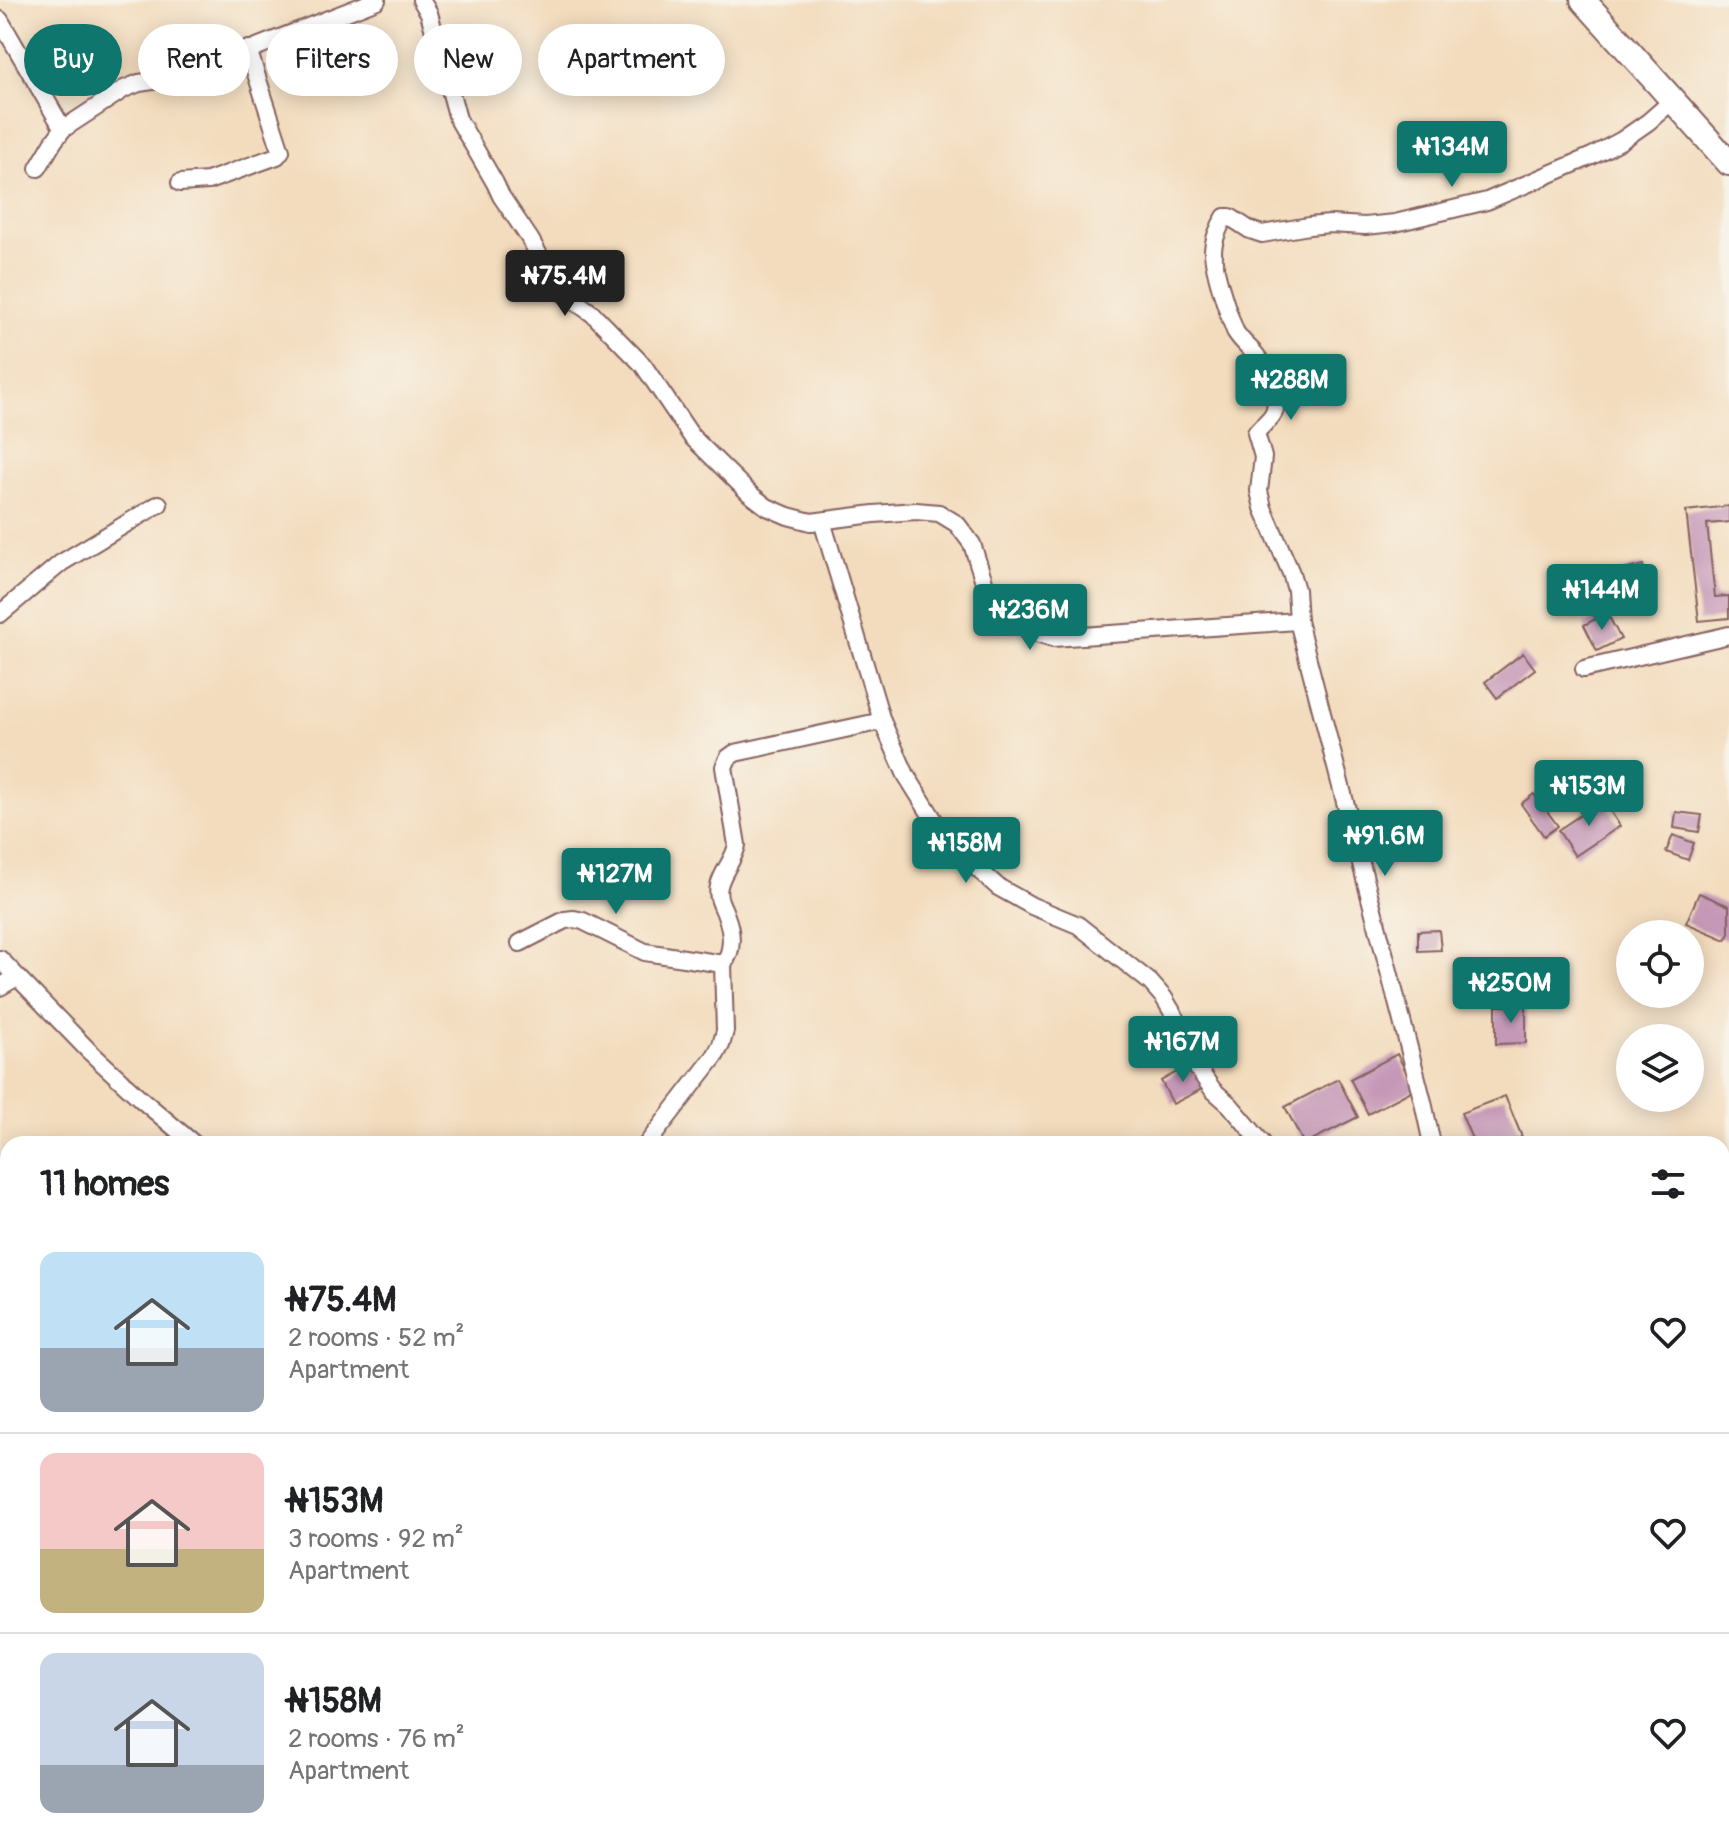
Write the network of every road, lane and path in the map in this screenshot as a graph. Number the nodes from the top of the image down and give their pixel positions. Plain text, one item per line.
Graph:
1 (377, 0) edge
2 (421, 0) edge
3 (1583, 0) edge
4 (0, 20) edge
5 (250, 48) edge
6 (250, 55) edge
7 (138, 83) edge
8 (1672, 101) junction
9 (63, 129) junction
10 (1729, 163) edge
11 (38, 168) dead end
12 (180, 183) dead end
13 (159, 504) dead end
14 (822, 521) junction
15 (0, 614) edge
16 (1298, 621) junction
17 (1729, 635) edge
18 (1584, 669) dead end
19 (882, 721) junction
20 (520, 943) dead end
21 (0, 959) edge
22 (723, 964) junction
23 (17, 977) junction
24 (0, 987) edge
25 (185, 1136) edge
26 (653, 1136) edge
27 (1256, 1136) edge
28 (1430, 1136) edge

1 - 5 street
2 - 14 street
3 - 8 main road
4 - 9 street
6 - 12 street
7 - 9 street
8 - 10 main road
8 - 16 street
9 - 11 street
13 - 15 street
14 - 16 street
14 - 19 street
16 - 28 street
17 - 18 street
19 - 22 street
19 - 27 street
20 - 22 street
21 - 23 street
22 - 26 street
23 - 24 street
23 - 25 street

